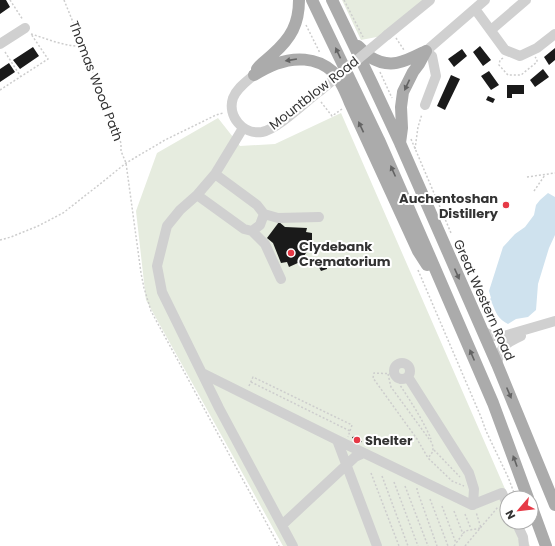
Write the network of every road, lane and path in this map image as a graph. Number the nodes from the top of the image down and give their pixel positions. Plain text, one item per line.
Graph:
1 (10, 0) edge
2 (64, 0) edge
3 (299, 0) edge
4 (312, 0) edge
5 (332, 0) edge
6 (430, 0) edge
7 (485, 0) edge
8 (526, 0) edge
9 (475, 9) junction
10 (27, 28) junction
11 (491, 30) junction
12 (555, 34) edge
13 (392, 37) junction
14 (351, 39) junction
15 (83, 46) junction
16 (2, 48) edge
17 (405, 51) dead end
18 (426, 51) junction
19 (509, 51) junction
20 (531, 51) junction
21 (254, 75) junction
22 (21, 77) junction
23 (0, 90) edge
24 (320, 95) junction
25 (350, 103) junction
26 (426, 104) joint
27 (232, 109) junction
28 (243, 128) junction
29 (400, 143) junction
30 (415, 150) dead end
31 (126, 163) junction
32 (555, 173) edge
33 (215, 174) junction
34 (546, 174) junction
35 (527, 177) dead end
36 (534, 192) dead end
37 (196, 195) junction
38 (264, 214) junction
39 (319, 217) dead end
40 (252, 231) junction
41 (0, 240) edge
42 (281, 278) dead end
43 (442, 284) junction
44 (550, 322) edge
45 (483, 331) junction
46 (497, 364) junction
47 (202, 373) junction
48 (398, 376) junction
49 (251, 382) junction
50 (466, 382) dead end
51 (235, 389) junction
52 (245, 395) junction
53 (219, 408) junction
54 (350, 431) junction
55 (341, 442) junction
56 (432, 443) junction
57 (434, 450) junction
58 (364, 453) junction
59 (428, 458) junction
60 (346, 465) junction
61 (371, 473) dead end
62 (382, 476) dead end
63 (420, 480) junction
64 (394, 482) dead end
65 (405, 486) dead end
66 (474, 488) junction
67 (509, 490) edge
68 (525, 490) edge
69 (499, 494) edge
70 (430, 499) dead end
71 (473, 505) junction
72 (499, 505) edge
73 (555, 505) edge
74 (442, 506) dead end
75 (454, 511) dead end
76 (465, 514) dead end
77 (282, 525) junction
78 (539, 527) edge
79 (481, 528) junction
80 (470, 529) junction
81 (520, 530) edge
82 (463, 534) junction
83 (456, 543) junction
84 (293, 546) edge
85 (377, 546) edge
86 (398, 546) edge
87 (408, 546) edge
88 (418, 546) edge
89 (428, 546) edge
90 (437, 546) edge
91 (448, 546) edge
92 (454, 546) edge
93 (465, 546) edge
94 (524, 546) edge
95 (546, 546) edge

1 - 10 path
2 - 15 path, Thomas Wood Path
3 - 21 main road
43 -> 4 main road
5 - 14 main road, Great Western Road
6 - 13 street, Mountblow Road
7 - 9 street
8 - 11 street
9 - 11 street
9 - 18 street
10 - 15 path
10 - 16 street
10 - 22 path
11 - 19 street
12 - 20 street
13 - 17 path
13 - 24 street, Mountblow Road, bridge
14 - 18 main road
14 - 29 main road, Great Western Road
15 - 31 path, Thomas Wood Path
16 - 22 path
18 - 26 street
18 -> 29 main road
19 - 20 street
19 - 20 path
25 -> 21 main road
21 - 27 street
22 - 23 path
24 - 25 path
24 - 28 street, Mountblow Road
43 -> 25 main road
26 - 30 path
27 - 28 street
27 - 31 path
28 - 33 street
29 -> 45 main road, Great Western Road
31 - 41 path
32 - 34 path
33 - 37 street
33 - 38 street
34 - 35 path
34 - 36 path
37 - 40 street
37 - 47 street
38 - 39 street
38 - 40 street
40 - 42 street
68 -> 43 main road
44 - 45 street
44 - 46 street
45 - 46 main road, Great Western Road
46 -> 73 main road, Great Western Road
47 - 51 street
47 - 53 street
48 - 56 path
48 - 56 path
48 - 59 path
48 - 66 street
49 - 52 path
49 - 54 path
49 - 54 path
50 - 67 path
51 - 52 street
51 - 53 street
52 - 55 street
53 - 77 street
54 - 55 path
55 - 58 street
55 - 60 street
56 - 57 path
57 - 59 path
57 - 66 path
58 - 60 street
58 - 63 street
59 - 66 path
60 - 77 street
60 - 85 street
61 - 86 path
62 - 87 path
63 - 71 street
63 - 90 path
64 - 88 path
65 - 89 path
66 - 71 street
69 - 71 street
70 - 91 path
71 - 79 path
72 - 79 path
74 - 83 path
75 - 82 path
76 - 80 path
77 - 84 street
78 - 95 main road
79 - 80 path
79 - 93 path
80 - 82 path
81 - 94 street
82 - 83 path
83 - 92 path

